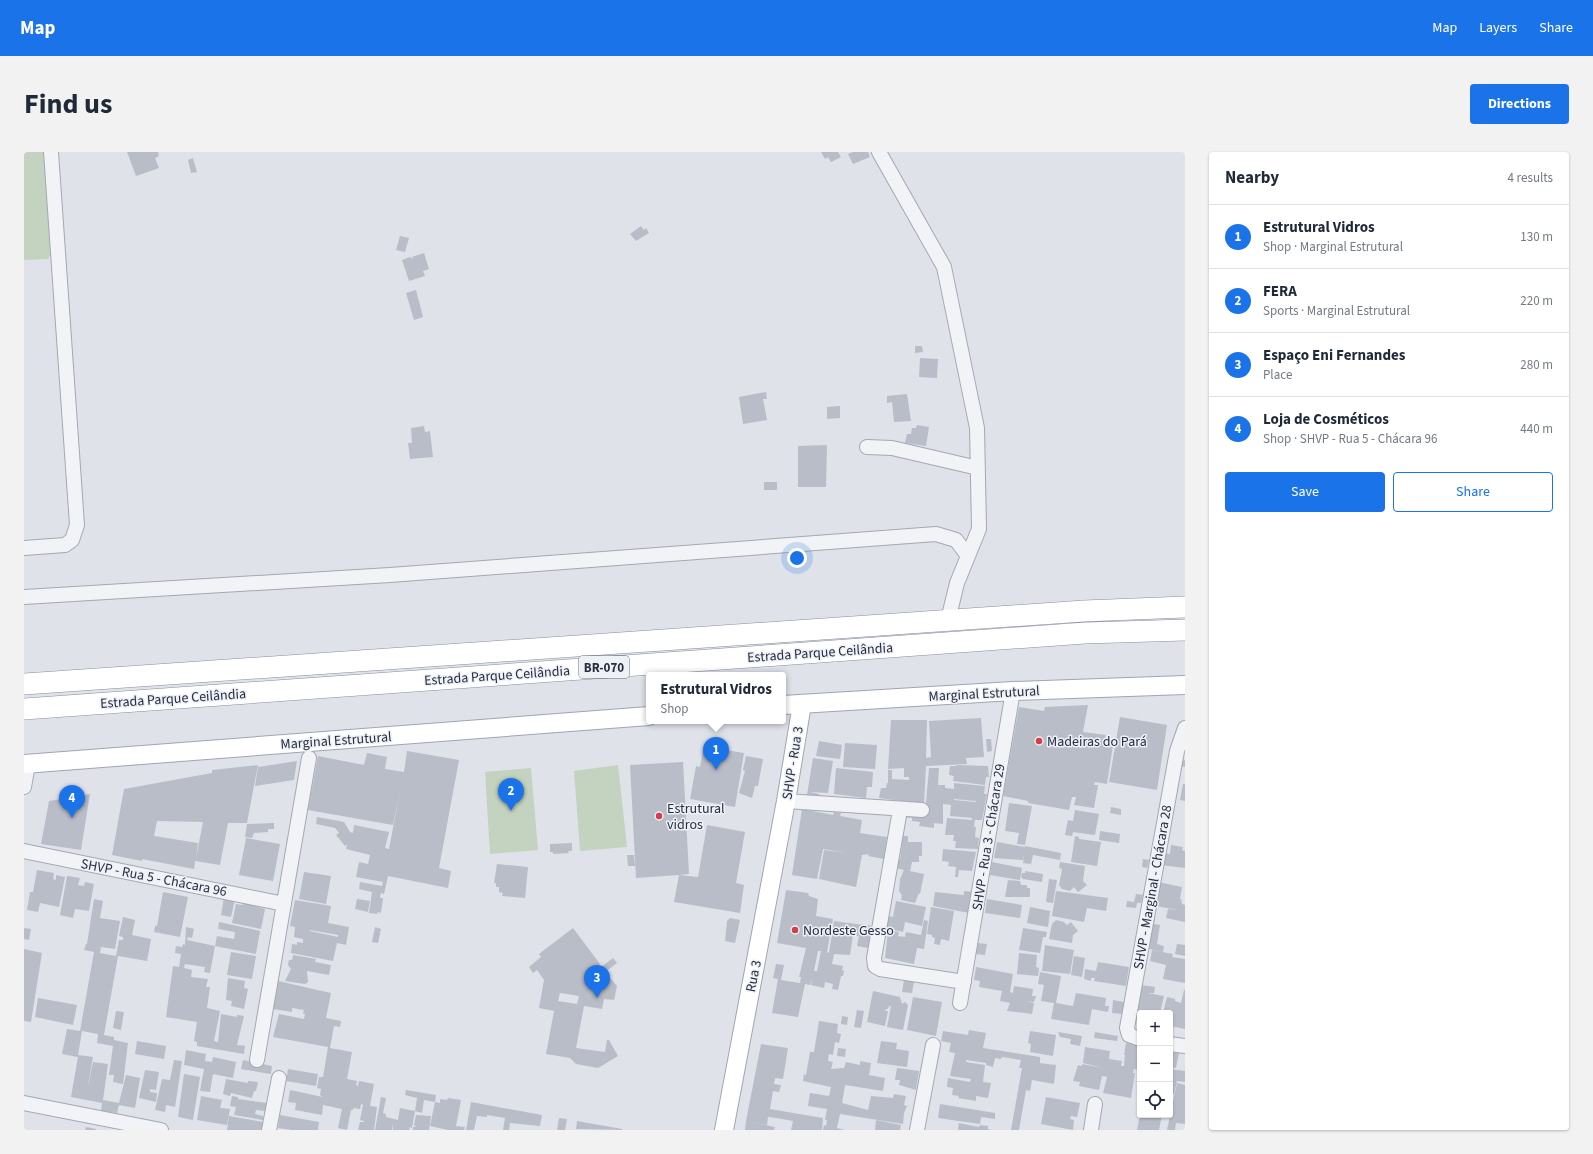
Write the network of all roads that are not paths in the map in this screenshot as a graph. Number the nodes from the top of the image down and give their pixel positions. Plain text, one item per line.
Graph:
1 (51, 152) edge
2 (880, 152) edge
3 (866, 447) dead end
4 (978, 468) junction
5 (24, 548) edge
6 (968, 556) junction
7 (24, 597) edge
8 (1185, 607) edge
9 (948, 620) junction
10 (1185, 630) edge
11 (24, 684) edge
12 (1185, 685) edge
13 (1013, 691) junction
14 (802, 704) junction
15 (786, 705) edge
16 (24, 709) edge
17 (646, 716) edge
18 (1185, 728) edge
19 (309, 758) dead end
20 (26, 764) edge
21 (24, 787) edge
22 (786, 801) junction
23 (900, 810) junction
24 (922, 810) dead end
25 (782, 822) joint
26 (24, 851) edge
27 (284, 904) junction
28 (964, 982) junction
29 (960, 1003) dead end
30 (1137, 1038) edge
31 (1173, 1044) edge
32 (933, 1045) dead end
33 (1185, 1046) edge
34 (257, 1060) dead end
35 (279, 1078) dead end
36 (24, 1103) edge
37 (1095, 1104) dead end
38 (161, 1130) edge
39 (269, 1130) edge
40 (724, 1130) edge
41 (917, 1130) edge
42 (1091, 1130) edge

1 - 5 street
2 - 4 street
3 - 4 street
4 - 6 street
6 - 7 street
6 - 9 street
8 - 9 highway, Estrada Parque Ceilândia / BR-070
9 - 11 highway, Estrada Parque Ceilândia / BR-070
10 - 16 highway, Estrada Parque Ceilândia / BR-070
12 - 13 main road, Marginal Estrutural
13 - 14 main road, Marginal Estrutural
13 - 28 street, SHVP - Rua 3 - Chácara 29
14 - 15 main road, Marginal Estrutural
14 - 22 main road, SHVP - Rua 3
17 - 20 main road, Marginal Estrutural
18 - 30 street, SHVP - Marginal - Chácara 28
19 - 27 street
20 - 21 street
22 - 23 street
22 - 25 main road, SHVP - Rua 3
23 - 24 street
23 - 28 street
25 - 40 main road, Rua 3
26 - 27 street, SHVP - Rua 5 - Chácara 96
27 - 34 street
28 - 29 street, SHVP - Rua 3 - Chácara 29
31 - 33 street
32 - 41 street
35 - 39 street
36 - 38 street
37 - 42 street

